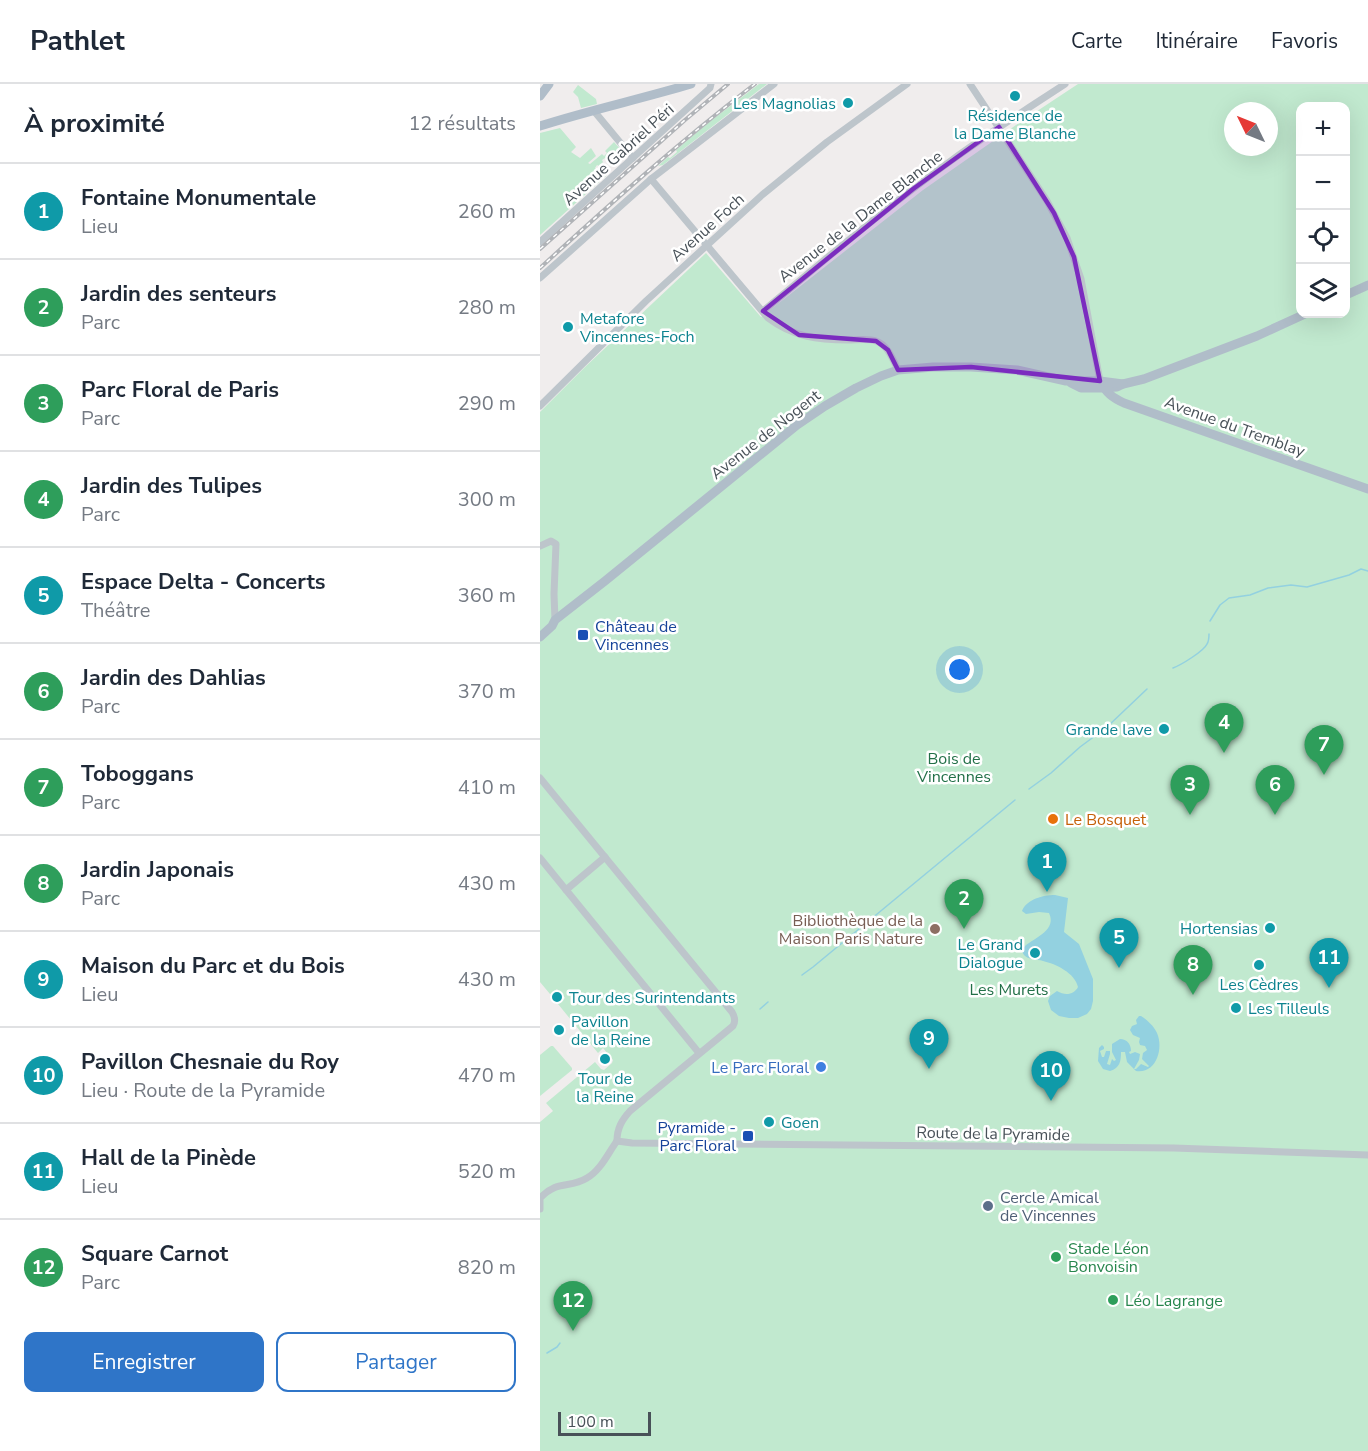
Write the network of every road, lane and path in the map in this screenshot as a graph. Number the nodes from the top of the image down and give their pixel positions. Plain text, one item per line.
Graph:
1 (549, 84) edge
2 (692, 84) edge
3 (711, 84) edge
4 (774, 84) edge
5 (907, 84) edge
6 (970, 84) edge
7 (1065, 84) edge
8 (540, 96) edge
9 (594, 111) junction
10 (540, 126) edge
11 (999, 128) junction
12 (633, 158) junction
13 (651, 179) junction
14 (540, 242) edge
15 (707, 245) junction
16 (540, 278) edge
17 (1368, 285) edge
18 (1350, 293) edge
19 (763, 311) junction
20 (1296, 318) edge
21 (898, 370) junction
22 (1066, 381) junction
23 (1101, 385) junction
24 (1081, 388) junction
25 (1114, 399) junction
26 (540, 406) edge
27 (1368, 489) edge
28 (540, 546) edge
29 (555, 620) junction
30 (540, 629) edge
31 (540, 637) edge
32 (540, 778) edge
33 (605, 857) junction
34 (540, 858) edge
35 (566, 890) junction
36 (699, 1053) junction
37 (617, 1141) junction
38 (1368, 1155) edge
39 (540, 1200) edge
40 (540, 1209) edge

1 - 8 main road
2 - 9 main road
3 - 12 street, Avenue Gabriel Péri
4 - 13 street
5 - 15 street, Avenue Foch
6 - 11 street
7 - 11 street, Avenue de la Dame Blanche
9 - 10 main road
9 - 12 street
11 - 19 street, Avenue de la Dame Blanche
11 - 23 street
12 - 14 street, Avenue Gabriel Péri
13 - 15 street
13 - 16 street
15 - 19 street
15 - 26 street, Avenue Foch
17 - 18 main road
19 - 21 street
20 - 23 main road, Avenue de Nogent
21 - 22 main road, Avenue de Nogent
21 - 29 main road, Avenue de Nogent
22 - 23 main road, Avenue de Nogent
22 - 24 main road, Avenue de Nogent
23 - 24 main road, Avenue de Nogent
23 - 25 main road, Avenue du Tremblay
24 - 25 main road
25 - 27 main road, Avenue du Tremblay
28 - 29 street
29 - 30 main road, Avenue de Nogent
29 - 31 main road, Avenue de Nogent
32 - 33 street
33 - 35 street
33 - 36 street
34 - 35 street
35 - 36 street
36 - 37 street
37 - 38 street, Route de la Pyramide
37 - 39 street
39 - 40 street

